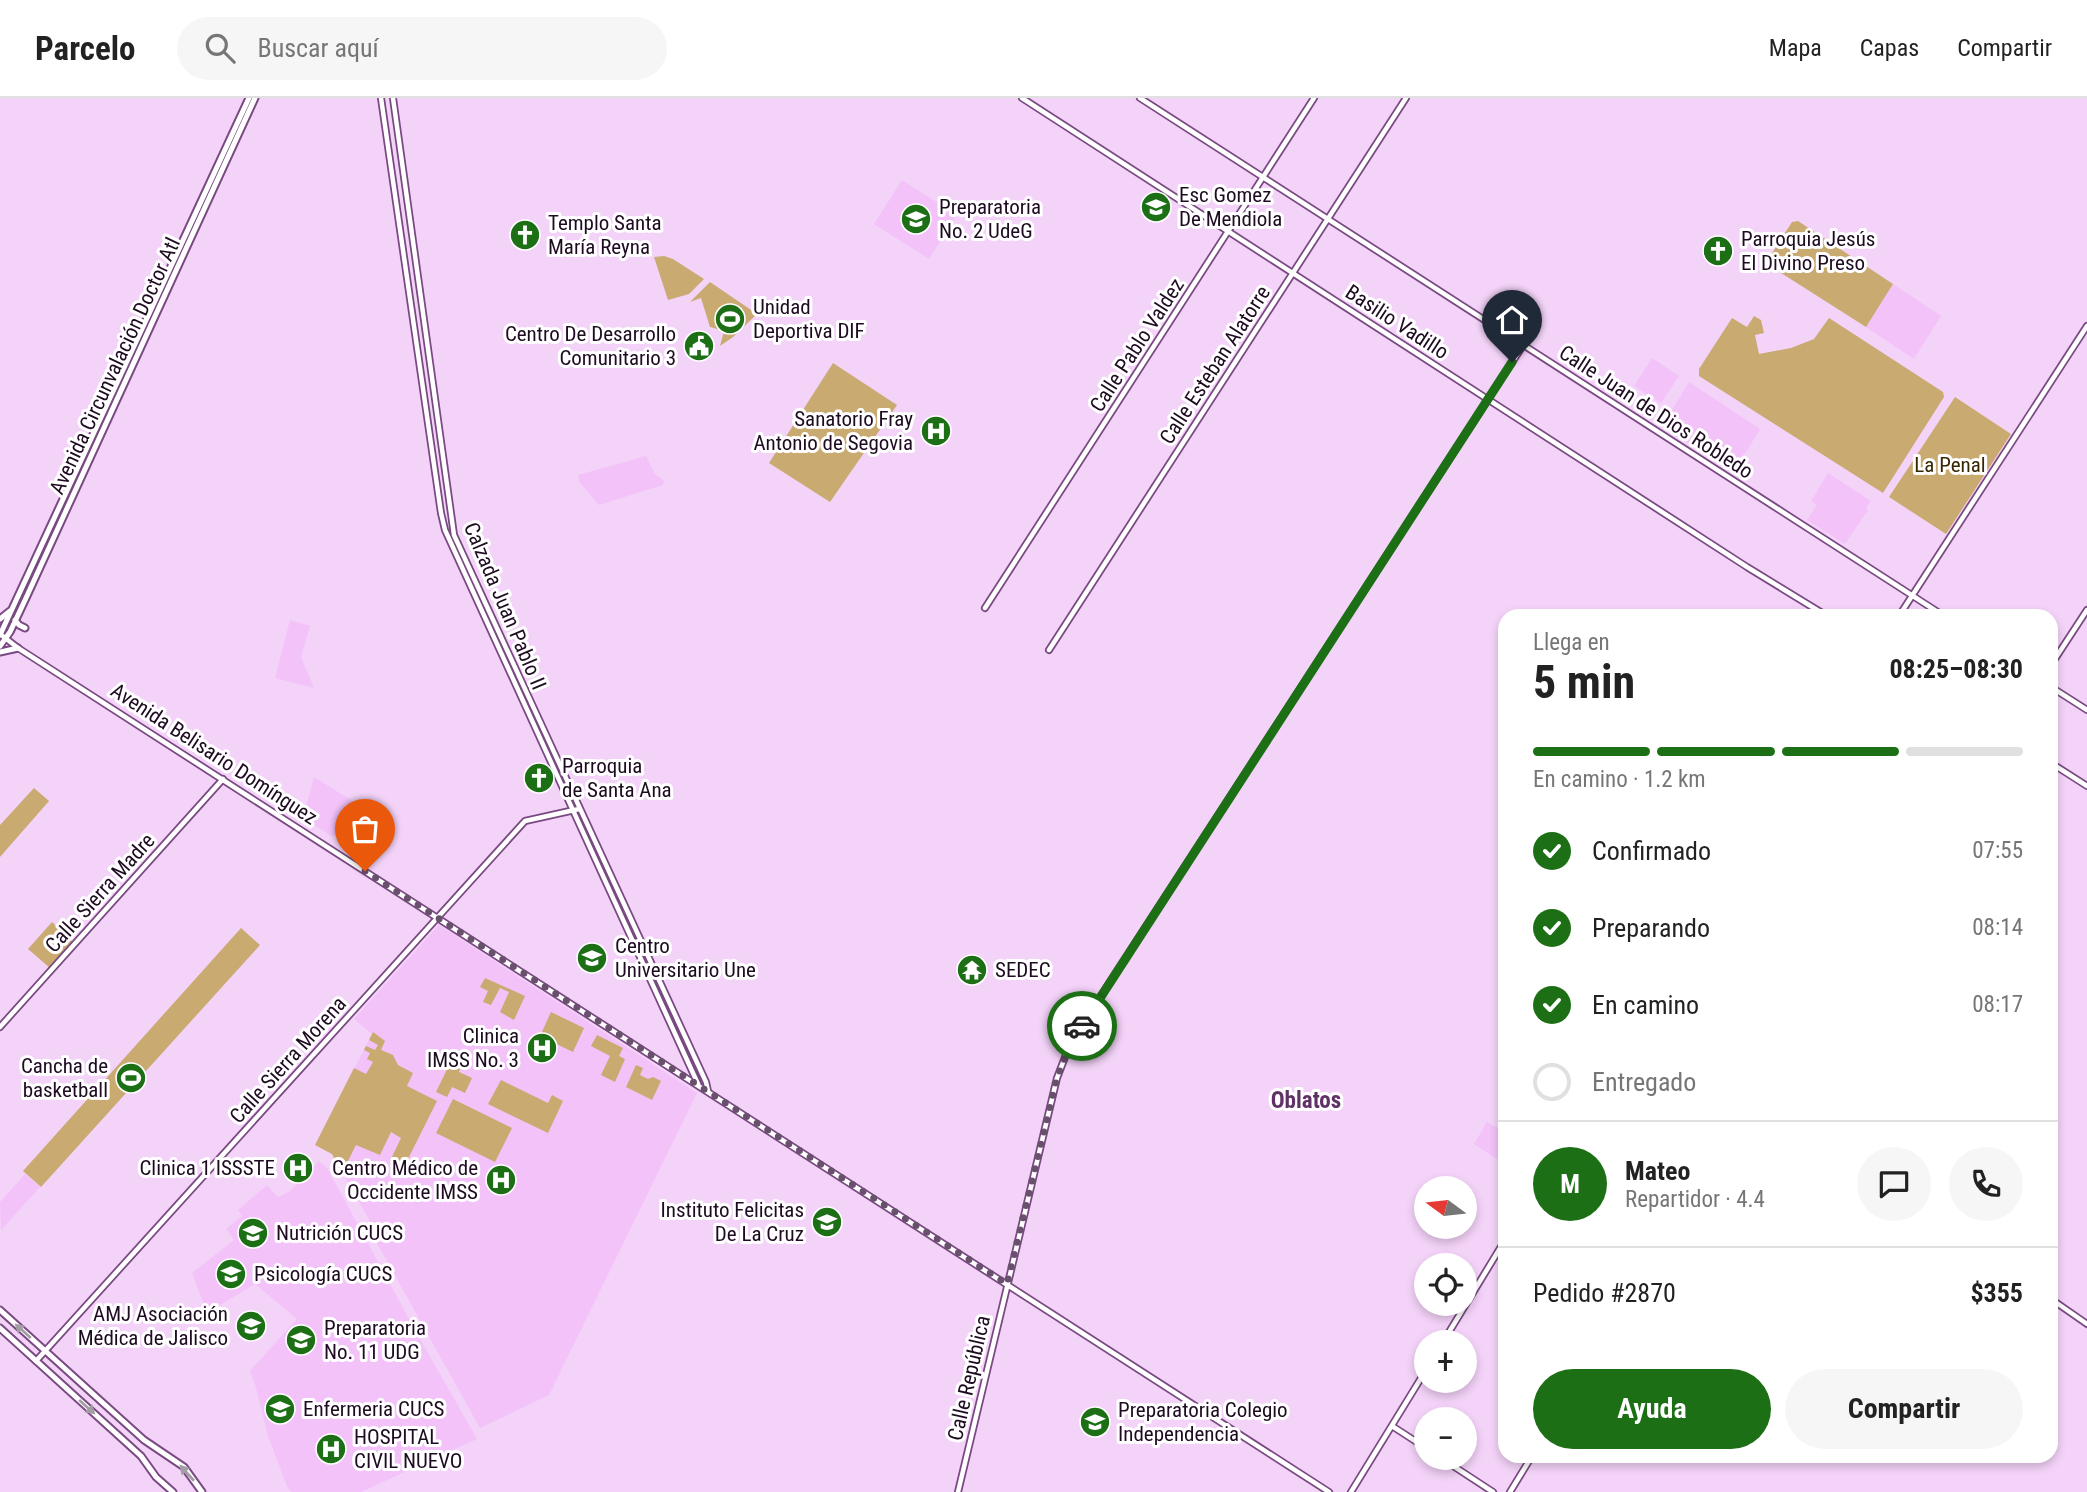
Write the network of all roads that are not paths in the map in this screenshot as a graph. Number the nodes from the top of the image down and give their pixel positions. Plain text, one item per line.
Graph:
1 (249, 98) edge
2 (255, 98) edge
3 (381, 98) edge
4 (393, 98) edge
5 (1022, 98) edge
6 (1140, 98) edge
7 (1314, 98) edge
8 (1406, 98) edge
9 (1263, 177) junction
10 (1328, 219) junction
11 (1228, 231) junction
12 (1293, 273) junction
13 (2087, 326) edge
14 (1524, 344) junction
15 (1488, 399) junction
16 (1912, 595) junction
17 (486, 606) junction
18 (985, 608) dead end
19 (12, 609) junction
20 (480, 609) junction
21 (1816, 609) edge
22 (1903, 609) edge
23 (1933, 609) edge
24 (2087, 610) edge
25 (0, 619) edge
26 (15, 620) junction
27 (25, 628) dead end
28 (1, 636) edge
29 (0, 646) edge
30 (18, 648) junction
31 (1049, 650) dead end
32 (0, 652) edge
33 (2058, 654) edge
34 (2058, 691) edge
35 (2087, 710) edge
36 (544, 750) junction
37 (552, 750) junction
38 (2058, 767) edge
39 (223, 779) junction
40 (2087, 786) edge
41 (579, 809) junction
42 (573, 812) junction
43 (438, 918) junction
44 (0, 1027) edge
45 (699, 1086) junction
46 (709, 1092) junction
47 (1498, 1252) edge
48 (1007, 1284) junction
49 (2058, 1304) edge
50 (0, 1310) edge
51 (2087, 1324) edge
52 (0, 1328) edge
53 (1450, 1330) edge
54 (45, 1352) junction
55 (36, 1361) junction
56 (1414, 1390) edge
57 (1392, 1426) junction
58 (1414, 1440) edge
59 (1528, 1463) edge
60 (1459, 1470) edge
61 (173, 1492) edge
62 (202, 1492) edge
63 (958, 1492) edge
64 (1329, 1492) edge
65 (1351, 1492) edge
66 (1493, 1492) edge
67 (1510, 1492) edge

1 - 19 main road, Avenida Circunvalación Doctor Atl
2 - 26 main road, Avenida Circunvalación Doctor Atl
3 - 20 street, Calzada Juan Pablo II
4 - 17 street, Calzada Juan Pablo II
5 - 11 street, Basilio Vadillo
6 - 9 street, Calle Juan de Dios Robledo
7 - 9 street, Calle Pablo Valdez
8 - 10 street, Calle Esteban Alatorre
9 - 10 street, Calle Juan de Dios Robledo
9 - 11 street, Calle Pablo Valdez
10 - 12 street, Calle Esteban Alatorre
10 - 14 street, Calle Juan de Dios Robledo
11 - 12 street, Basilio Vadillo
11 - 18 street, Calle Pablo Valdez
12 - 15 street, Basilio Vadillo
12 - 31 street, Calle Esteban Alatorre
13 - 16 street
14 - 15 street, Calle República
14 - 16 street, Calle Juan de Dios Robledo
15 - 21 street, Basilio Vadillo
15 - 48 street, Calle República
16 - 22 street
16 - 23 street, Calle Juan de Dios Robledo
17 - 20 street
17 - 37 street, Calzada Juan Pablo II
19 - 25 main road
19 - 28 main road, Avenida Circunvalación Doctor Atl
20 - 36 street, Calzada Juan Pablo II
24 - 33 street
26 - 27 main road
26 - 28 main road, Avenida Circunvalación Doctor Atl
28 - 29 main road, Avenida Circunvalación Doctor Atl
28 - 30 street, Avenida Belisario Domínguez
30 - 32 main road
30 - 39 street, Avenida Belisario Domínguez
34 - 35 street
36 - 37 street
36 - 42 street, Calzada Juan Pablo II
37 - 41 street, Calzada Juan Pablo II
38 - 40 street
39 - 43 street, Avenida Belisario Domínguez
39 - 44 street, Calle Sierra Madre
41 - 42 street, Calle Sierra Morena
41 - 46 street, Calzada Juan Pablo II
42 - 43 street, Calle Sierra Morena
42 - 45 street, Calzada Juan Pablo II
43 - 45 street, Avenida Belisario Domínguez
43 - 54 street, Calle Sierra Morena
45 - 46 street, Avenida Belisario Domínguez
46 - 48 street, Avenida Belisario Domínguez
47 - 53 street
48 - 63 street, Calle República
48 - 64 street, Avenida Belisario Domínguez
49 - 51 street
54 -> 50 main road
52 - 55 main road
54 - 55 street, Calle Sierra Morena
62 -> 54 main road
55 -> 61 main road
56 - 57 street
57 - 58 street
57 - 65 street
59 - 67 street
60 - 66 street

